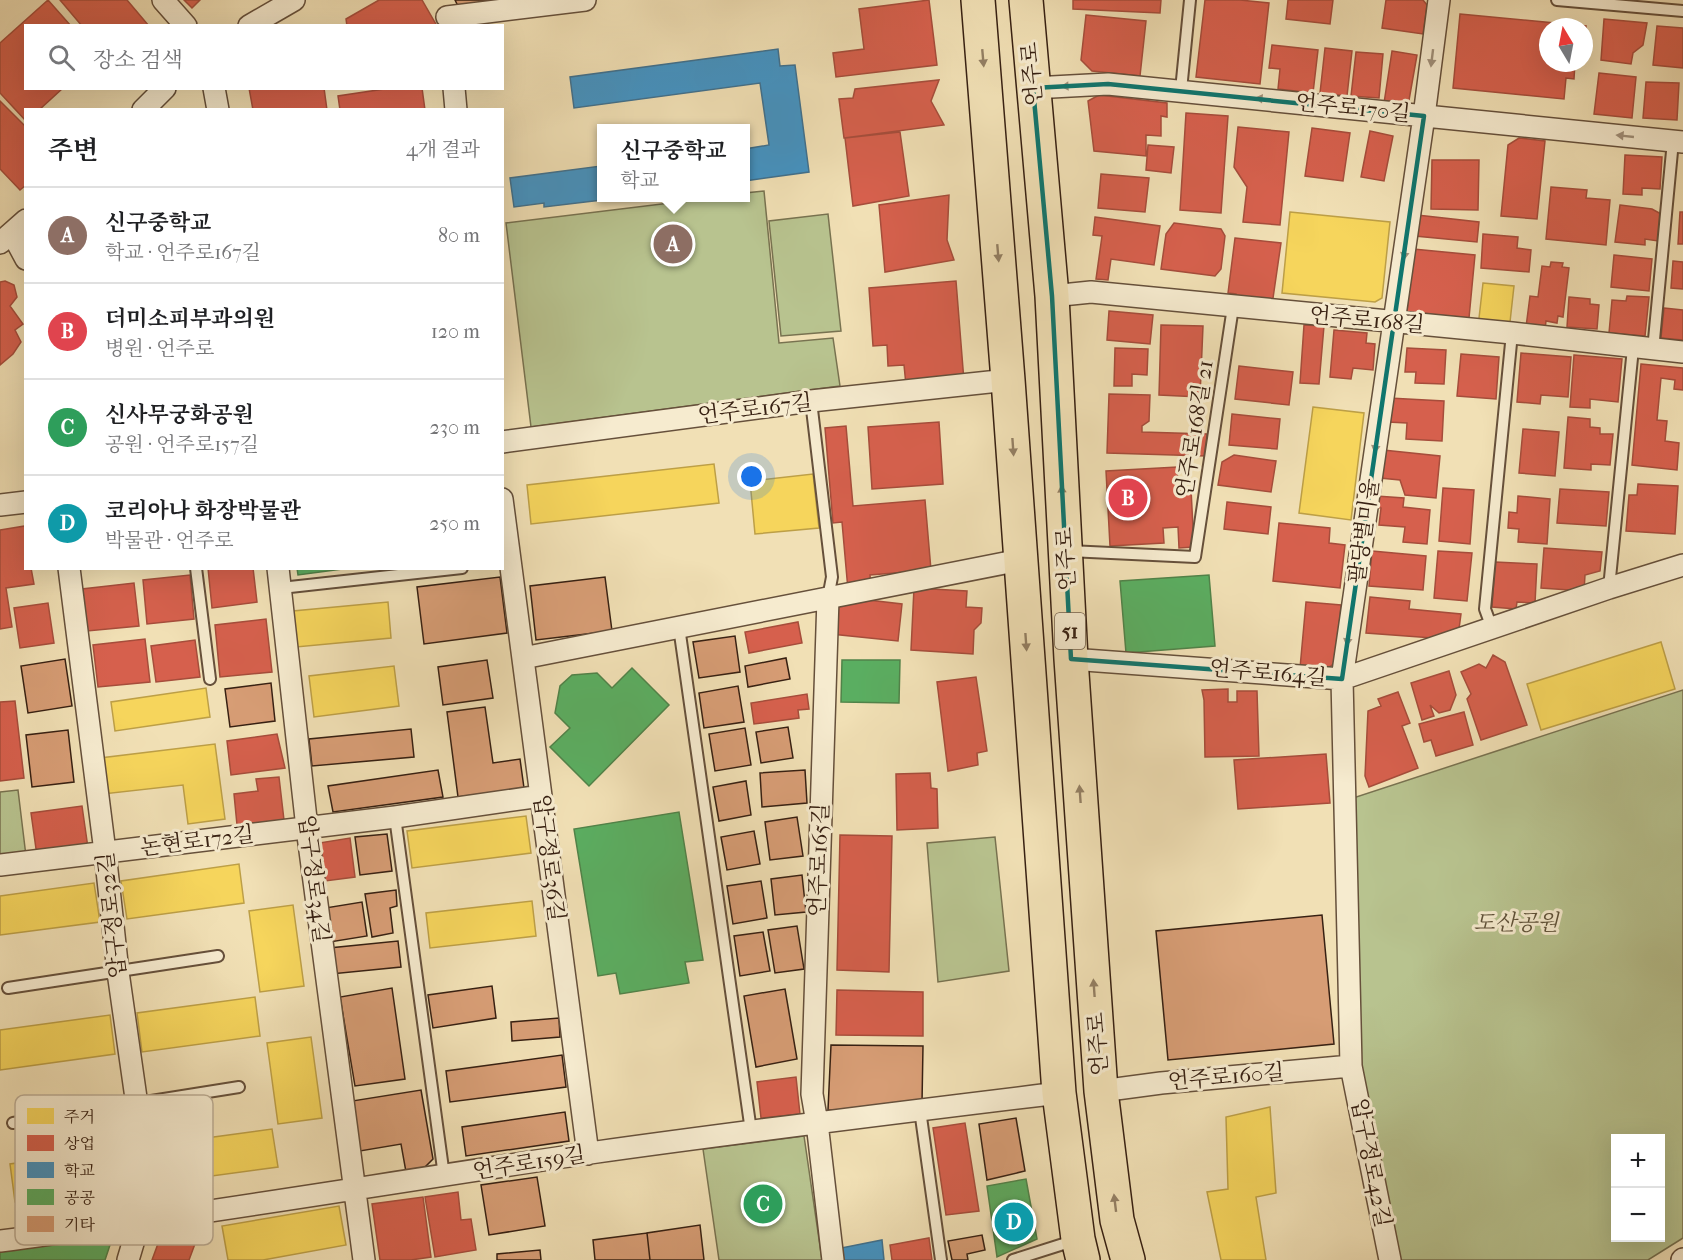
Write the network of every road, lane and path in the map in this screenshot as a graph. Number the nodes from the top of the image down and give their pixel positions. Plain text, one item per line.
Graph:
1 (163, 0) edge
2 (294, 0) edge
3 (585, 0) edge
4 (978, 0) edge
5 (1026, 0) edge
6 (1190, 0) edge
7 (1439, 0) edge
8 (1557, 0) edge
9 (1683, 12) edge
10 (445, 14) edge
11 (184, 24) edge
12 (252, 24) edge
13 (1033, 88) junction
14 (163, 90) edge
15 (214, 90) edge
16 (454, 90) edge
17 (1181, 90) junction
18 (145, 108) edge
19 (218, 108) edge
20 (456, 108) edge
21 (1424, 116) junction
22 (1678, 142) edge
23 (12, 232) edge
24 (24, 255) edge
25 (1052, 296) junction
26 (1233, 307) junction
27 (1394, 322) junction
28 (1512, 333) junction
29 (1643, 349) junction
30 (1683, 352) edge
31 (1008, 380) junction
32 (811, 401) junction
33 (504, 442) edge
34 (24, 502) edge
35 (0, 505) edge
36 (504, 525) edge
37 (1065, 551) junction
38 (1020, 560) junction
39 (507, 564) edge
40 (1683, 565) edge
41 (69, 570) edge
42 (195, 570) edge
43 (426, 570) edge
44 (280, 578) edge
45 (1609, 588) junction
46 (828, 598) junction
47 (679, 627) junction
48 (1492, 628) junction
49 (523, 658) junction
50 (1071, 659) junction
51 (210, 679) dead end
52 (1342, 679) junction
53 (541, 796) junction
54 (395, 817) junction
55 (307, 828) junction
56 (105, 852) junction
57 (0, 865) edge
58 (218, 956) dead end
59 (118, 972) junction
60 (8, 988) dead end
61 (1352, 1066) junction
62 (238, 1088) dead end
63 (1101, 1091) junction
64 (1059, 1093) junction
65 (136, 1095) edge
66 (196, 1095) edge
67 (920, 1110) junction
68 (817, 1122) junction
69 (751, 1131) junction
70 (588, 1154) junction
71 (444, 1176) junction
72 (356, 1190) junction
73 (213, 1212) edge
74 (15, 1239) edge
75 (0, 1241) edge
76 (132, 1245) edge
77 (1080, 1250) edge
78 (128, 1260) edge
79 (364, 1260) edge
80 (833, 1260) edge
81 (941, 1260) edge
82 (1013, 1260) edge
83 (1128, 1260) edge
84 (1390, 1260) edge

1 - 11 street
2 - 12 street
3 - 10 street
4 -> 31 main road, 언주로 / 51
5 - 13 main road, 언주로 / 51
6 - 17 lane
7 -> 21 street, 팔당별미울
8 - 9 lane
17 -> 13 street, 언주로170길
13 - 25 main road, 언주로 / 51
14 - 18 street
15 - 19 street
16 - 20 street
21 -> 17 street, 언주로170길
22 -> 21 street, 언주로170길
21 -> 27 street, 팔당별미울
22 - 29 lane, 언주로170길
23 - 24 street
25 - 26 street, 언주로168길
37 -> 25 main road, 언주로 / 51
26 - 27 street, 언주로168길
26 - 37 lane, 언주로168길 21
27 - 28 street, 언주로168길
27 -> 52 street, 팔당별미울
28 - 29 street, 언주로168길
28 - 48 lane
29 - 30 street, 언주로168길
29 - 45 lane
31 - 32 street, 언주로167길
31 -> 38 main road, 언주로 / 51
32 - 33 street, 언주로167길
32 - 46 lane
34 - 35 street
36 - 39 street, 압구정로36길
37 - 50 main road, 언주로 / 51
38 - 46 street
38 -> 64 main road, 언주로 / 51
39 - 49 street, 압구정로36길
40 - 45 street, 언주로164길
41 - 56 street, 압구정로32길
42 - 51 lane
43 - 44 lane
44 - 55 street, 압구정로34길
45 - 48 street, 언주로164길
46 - 47 street
46 - 68 street, 언주로165길
47 - 49 street
47 - 69 lane
48 - 52 street, 언주로164길
49 - 53 street, 압구정로36길
50 - 52 street, 언주로164길
63 -> 50 main road, 언주로 / 51
52 - 61 street, 팔당별미울
53 - 54 street, 논현로172길
53 - 70 street, 압구정로36길
54 - 55 street, 논현로172길
54 - 71 lane
55 - 56 street, 논현로172길
55 - 72 street, 압구정로34길
56 - 57 street, 논현로172길
56 - 59 street, 압구정로32길
58 - 59 lane
59 - 60 lane
59 - 65 street, 압구정로32길
61 - 63 street, 언주로160길
61 - 84 street, 압구정로42길
62 - 66 lane
83 -> 63 main road, 언주로 / 51
64 - 67 street, 언주로159길
64 - 77 main road, 언주로 / 51
67 - 68 street, 언주로159길
67 - 81 lane
68 - 69 street, 언주로159길
68 - 80 street, 언주로165길
69 - 70 street, 언주로159길
70 - 71 street, 언주로159길
71 - 72 street, 언주로159길
72 - 73 street, 언주로159길
72 - 79 street, 압구정로34길
74 - 75 street, 언주로159길
76 - 78 street, 압구정로32길
77 - 82 lane

